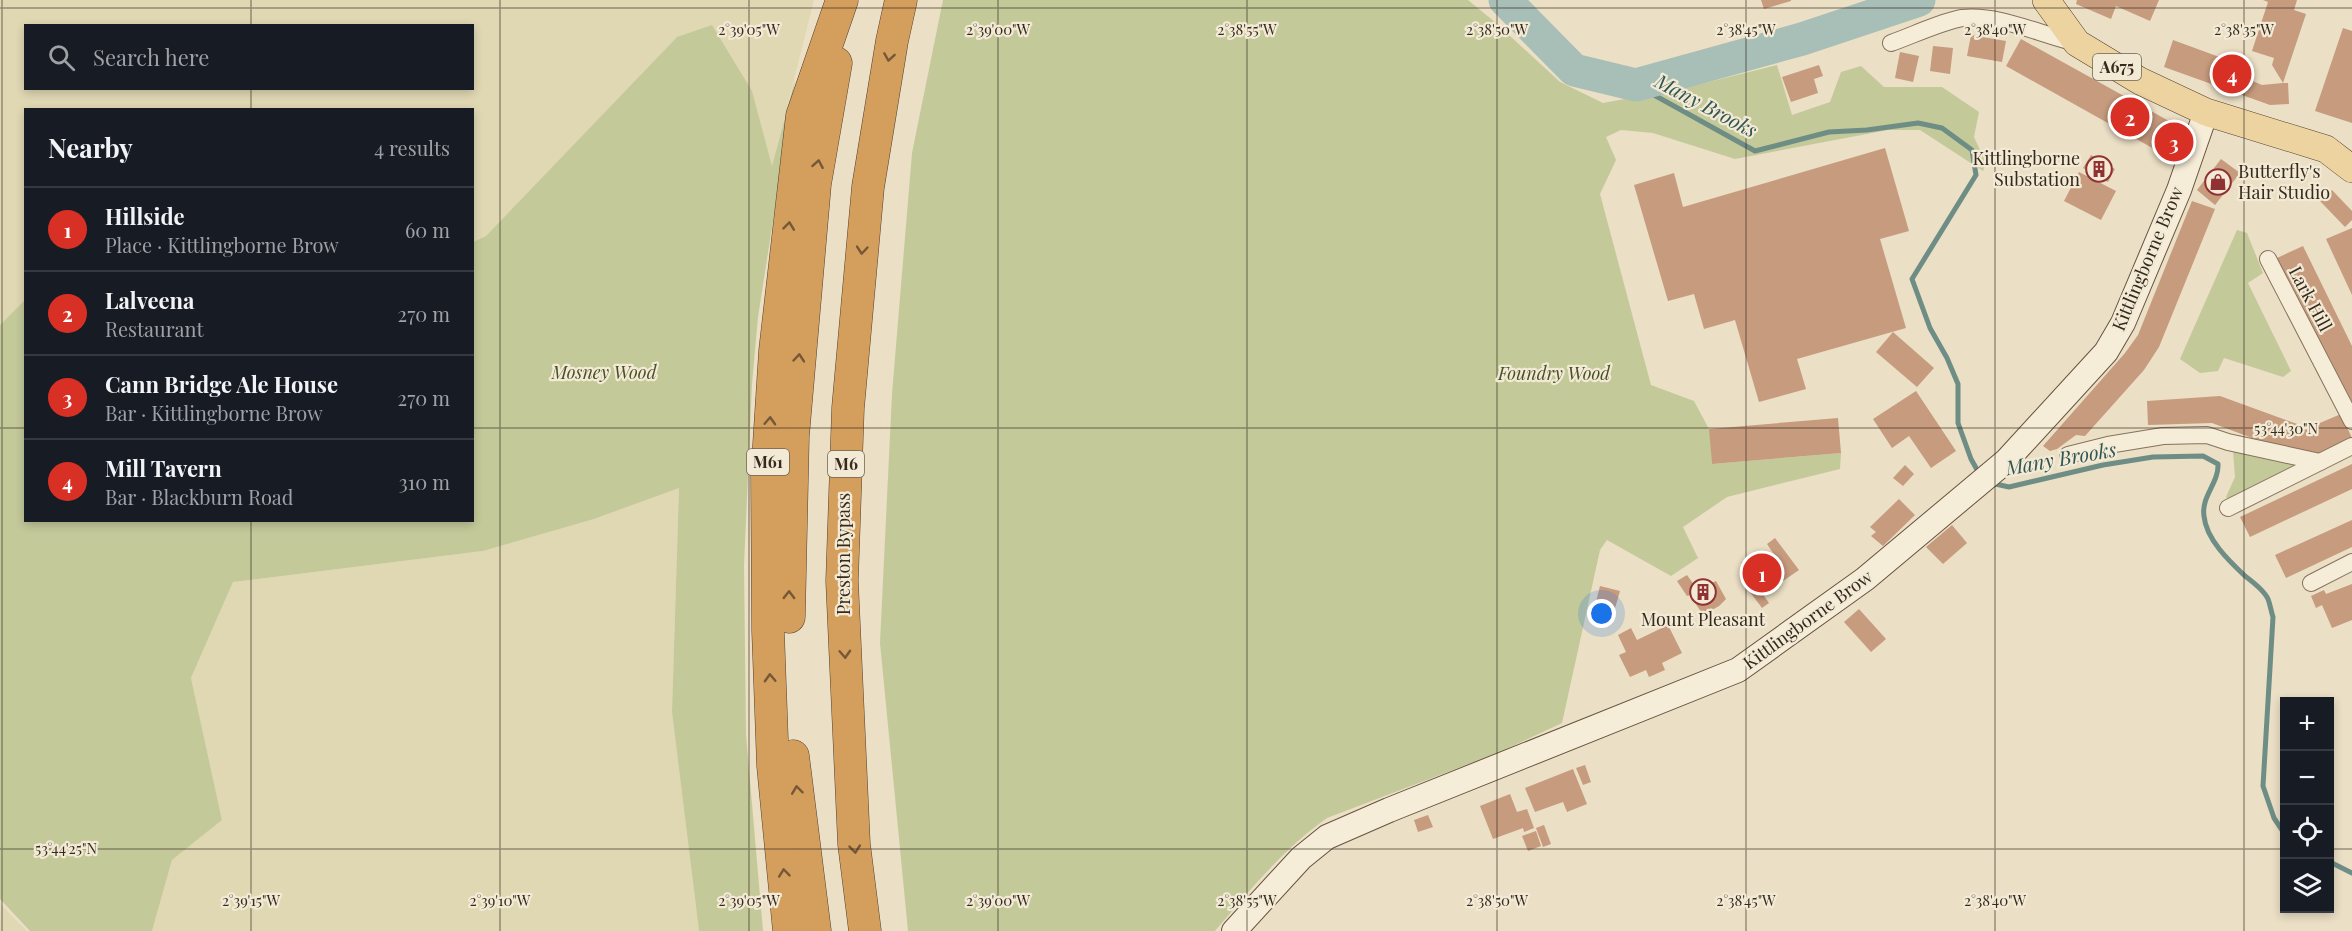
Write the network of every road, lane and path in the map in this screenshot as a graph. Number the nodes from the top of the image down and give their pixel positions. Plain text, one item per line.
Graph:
1 (842, 0) edge
2 (848, 0) edge
3 (901, 0) edge
4 (2051, 3) edge
5 (1891, 43) dead end
6 (2077, 43) junction
7 (2206, 112) junction
8 (2352, 169) edge
9 (2268, 259) dead end
10 (2352, 421) edge
11 (2352, 447) edge
12 (2068, 455) dead end
13 (2320, 462) junction
14 (2228, 508) dead end
15 (2352, 562) edge
16 (2311, 583) dead end
17 (789, 931) edge
18 (815, 931) edge
19 (865, 931) edge
20 (1234, 931) edge

17 -> 1 highway, M61
18 -> 2 highway
3 -> 19 highway, Preston Bypass / M6
4 - 6 main road, A675
5 - 6 street
6 - 7 main road, A675
7 - 8 main road, A675
7 - 20 street, Kittlingborne Brow
9 - 10 street, Lark Hill
11 - 13 street
12 - 13 street
13 - 14 street
15 - 16 street

